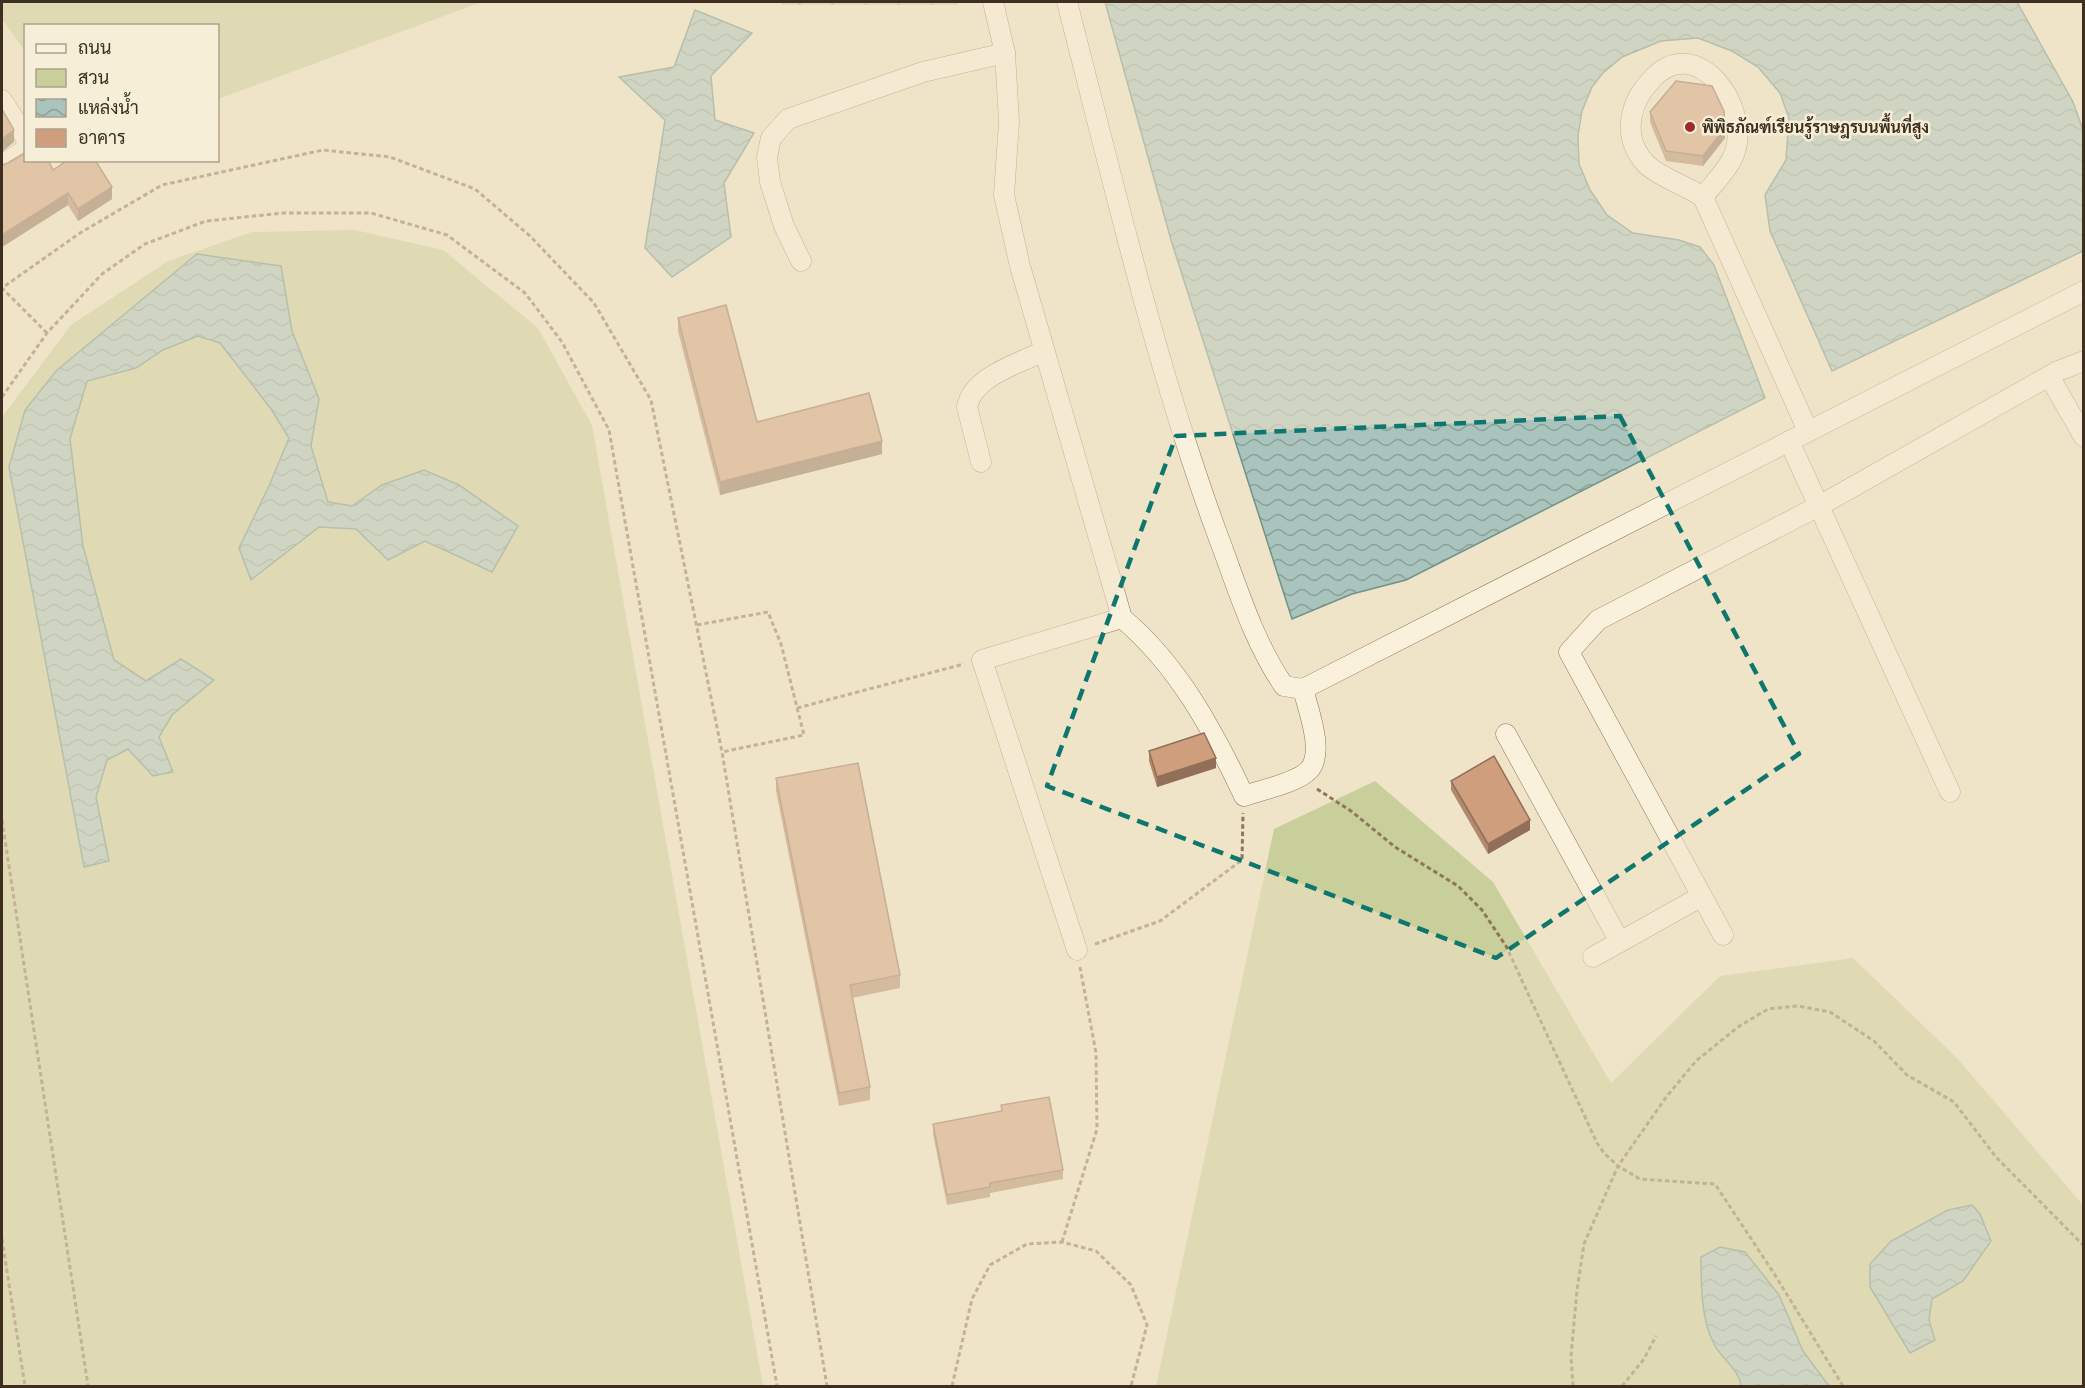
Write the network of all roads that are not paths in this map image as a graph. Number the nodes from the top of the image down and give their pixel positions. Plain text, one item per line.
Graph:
1 (993, 2) edge
2 (1066, 2) edge
3 (1005, 53) junction
4 (2, 100) edge
5 (24, 135) edge
6 (24, 149) edge
7 (2, 165) edge
8 (1702, 197) junction
9 (801, 261) dead end
10 (2084, 291) edge
11 (1044, 351) junction
12 (2084, 361) edge
13 (2049, 376) junction
14 (1808, 431) junction
15 (2084, 436) edge
16 (1789, 441) junction
17 (981, 462) dead end
18 (1819, 506) junction
19 (1122, 618) junction
20 (1303, 689) junction
21 (1506, 734) dead end
22 (1950, 792) dead end
23 (1702, 896) junction
24 (1723, 935) dead end
25 (1620, 942) junction
26 (1077, 950) road end
27 (1593, 957) dead end

1 - 3 street
2 - 20 street
3 - 9 street
3 - 11 street
4 - 5 street
6 - 7 street
8 - 8 street
8 - 14 street
10 - 14 street
11 - 17 street
11 - 19 street
12 - 13 street
13 - 15 street
13 - 18 street
14 - 16 street
16 - 18 street
16 - 20 street
18 - 22 street
18 - 23 street
19 - 20 street
19 - 26 street
21 - 25 street
23 - 24 street
23 - 25 street
25 - 27 street

